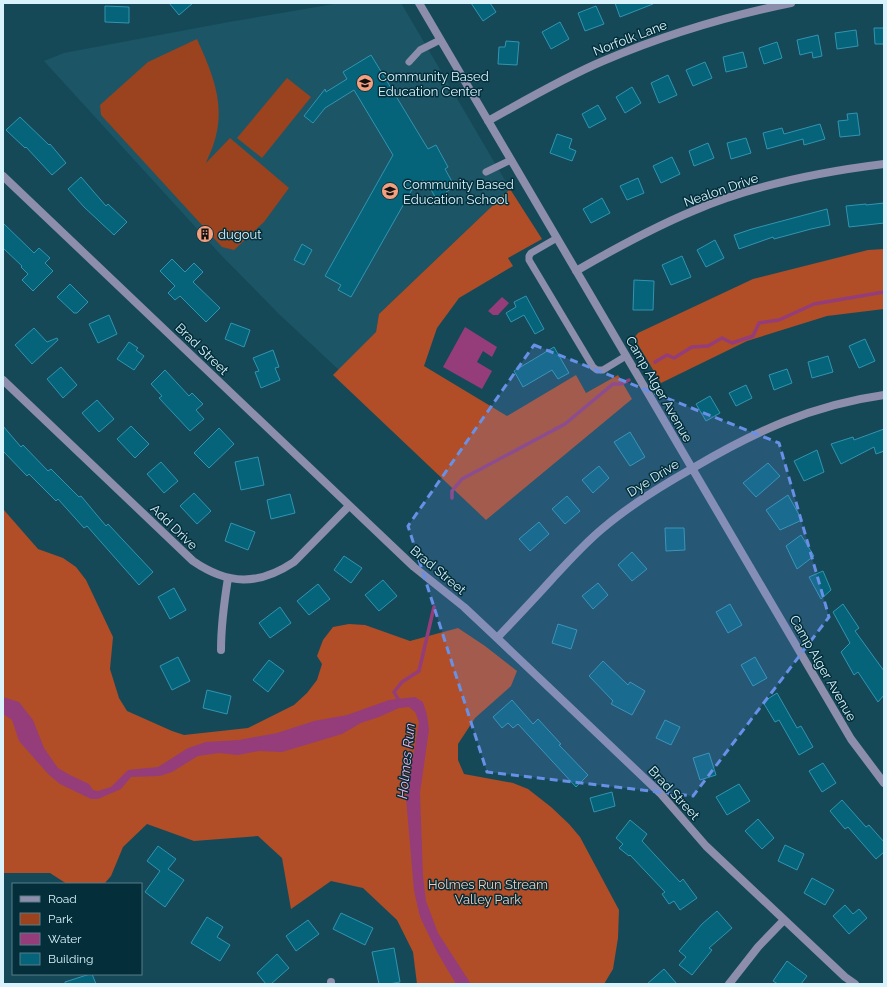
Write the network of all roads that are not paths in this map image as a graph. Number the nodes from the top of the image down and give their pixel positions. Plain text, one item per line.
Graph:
1 (418, 3) edge
2 (791, 3) edge
3 (440, 40) junction
4 (409, 62) dead end
5 (488, 121) junction
6 (511, 160) junction
7 (884, 164) edge
8 (486, 172) dead end
9 (3, 178) edge
10 (557, 238) junction
11 (576, 271) junction
12 (626, 356) junction
13 (3, 380) edge
14 (884, 395) edge
15 (692, 468) junction
16 (349, 506) junction
17 (228, 578) junction
18 (497, 638) junction
19 (221, 650) dead end
20 (884, 783) edge
21 (784, 920) junction
22 (728, 984) edge
23 (855, 984) edge

1 - 3 street, Camp Alger Avenue
2 - 5 street, Norfolk Lane
3 - 4 lane
3 - 5 street, Camp Alger Avenue
5 - 6 street, Camp Alger Avenue
6 - 8 lane
6 - 10 street, Camp Alger Avenue
7 - 11 street, Nealon Drive
9 - 16 street, Brad Street
10 - 11 street, Camp Alger Avenue
10 - 12 lane
11 - 12 street, Camp Alger Avenue
12 - 15 street, Camp Alger Avenue
13 - 17 street, Add Drive
14 - 15 street, Dye Drive
15 - 18 street, Dye Drive
15 - 20 street, Camp Alger Avenue
16 - 17 street, Add Drive
16 - 18 street, Brad Street
17 - 19 street
18 - 21 street, Brad Street
21 - 22 street
21 - 23 street, Brad Street

